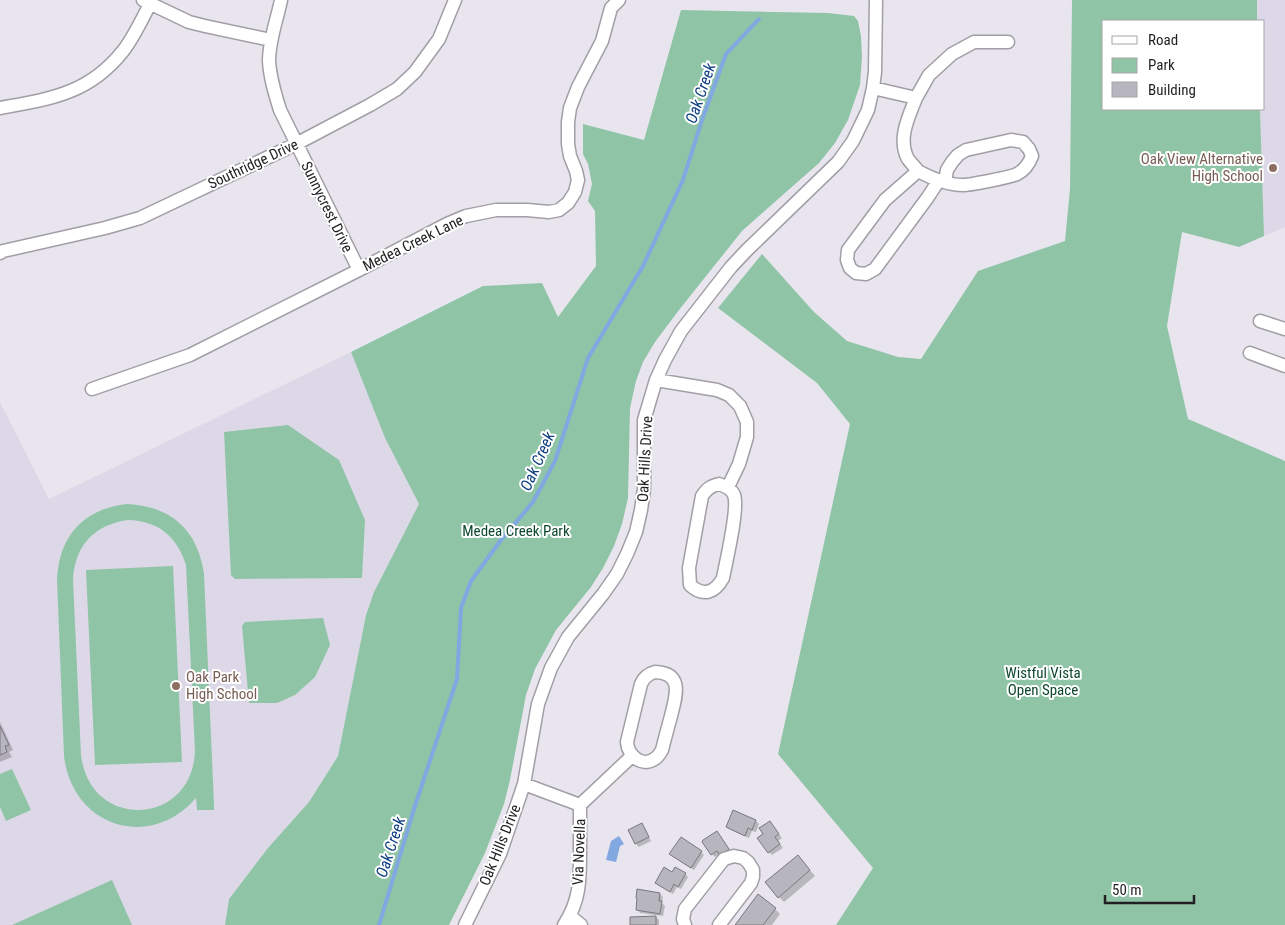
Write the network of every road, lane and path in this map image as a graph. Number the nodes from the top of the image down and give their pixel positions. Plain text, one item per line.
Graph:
1 (282, 0) edge
2 (455, 0) edge
3 (619, 0) edge
4 (876, 0) edge
5 (147, 2) edge
6 (271, 40) junction
7 (1008, 42) dead end
8 (873, 88) junction
9 (916, 98) junction
10 (0, 108) edge
11 (296, 144) junction
12 (918, 171) junction
13 (942, 181) junction
14 (0, 253) edge
15 (359, 270) junction
16 (1260, 321) dead end
17 (1285, 329) edge
18 (1250, 353) dead end
19 (1285, 366) edge
20 (656, 380) junction
21 (92, 389) dead end
22 (728, 487) junction
23 (632, 756) junction
24 (524, 784) junction
25 (580, 805) junction
26 (567, 921) edge
27 (465, 925) edge
28 (581, 925) edge
29 (685, 925) edge
30 (719, 925) edge

1 - 6 street, Sunnycrest Drive
2 - 11 street, Southridge Drive
3 - 15 street, Medea Creek Lane
4 - 8 street, Oak Hills Drive
5 - 6 street
5 - 10 street
6 - 11 street, Sunnycrest Drive
7 - 9 street
8 - 9 street
8 - 20 street, Oak Hills Drive
9 - 12 street
11 - 14 street, Southridge Drive
11 - 15 street, Sunnycrest Drive
12 - 13 street
12 - 13 street
13 - 13 street
15 - 21 street, Medea Creek Lane
16 - 17 street
18 - 19 street
20 - 22 street
20 - 24 street, Oak Hills Drive
22 - 22 street
23 - 23 street
23 - 25 street
24 - 25 street
24 - 27 street, Oak Hills Drive
25 - 26 street, Via Novella
26 - 28 street
29 - 30 street

